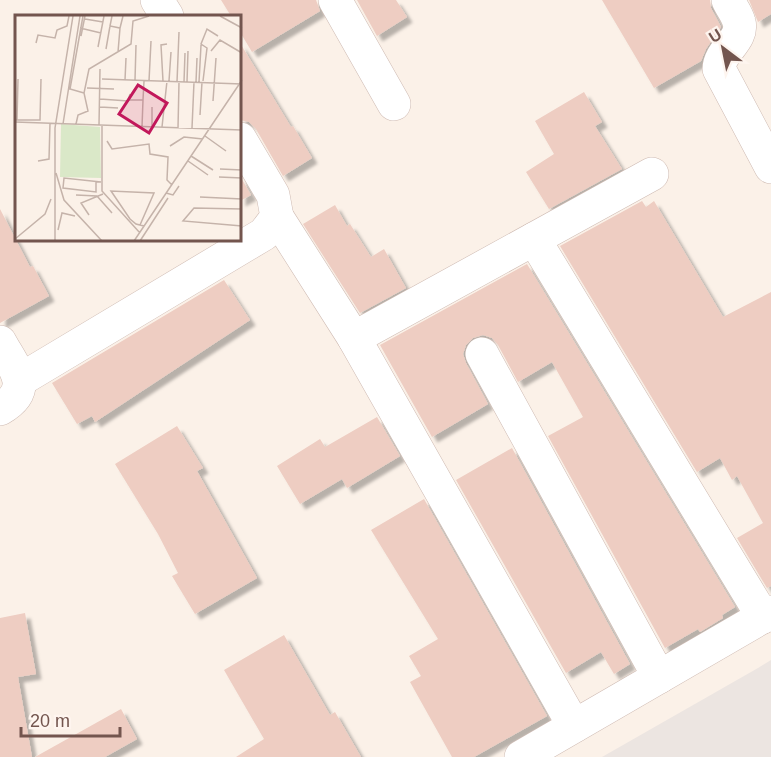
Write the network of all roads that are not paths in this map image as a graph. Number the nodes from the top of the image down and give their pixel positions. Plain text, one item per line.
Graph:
1 (157, 0) edge
2 (335, 0) edge
3 (728, 0) edge
4 (166, 15) edge
5 (394, 104) dead end
6 (242, 142) edge
7 (771, 167) edge
8 (652, 174) dead end
9 (277, 217) junction
10 (534, 239) junction
11 (354, 338) junction
12 (0, 342) edge
13 (482, 354) dead end
14 (20, 380) junction
15 (0, 410) edge
16 (767, 614) edge
17 (659, 677) junction
18 (574, 726) junction
19 (521, 757) edge

1 - 4 street
2 - 5 street
3 - 7 street
6 - 9 street
8 - 10 street
9 - 11 street
9 - 14 street
10 - 11 street
10 - 16 street
11 - 18 street
12 - 14 street
13 - 17 street
14 - 15 street
16 - 17 street
17 - 18 street
18 - 19 street

